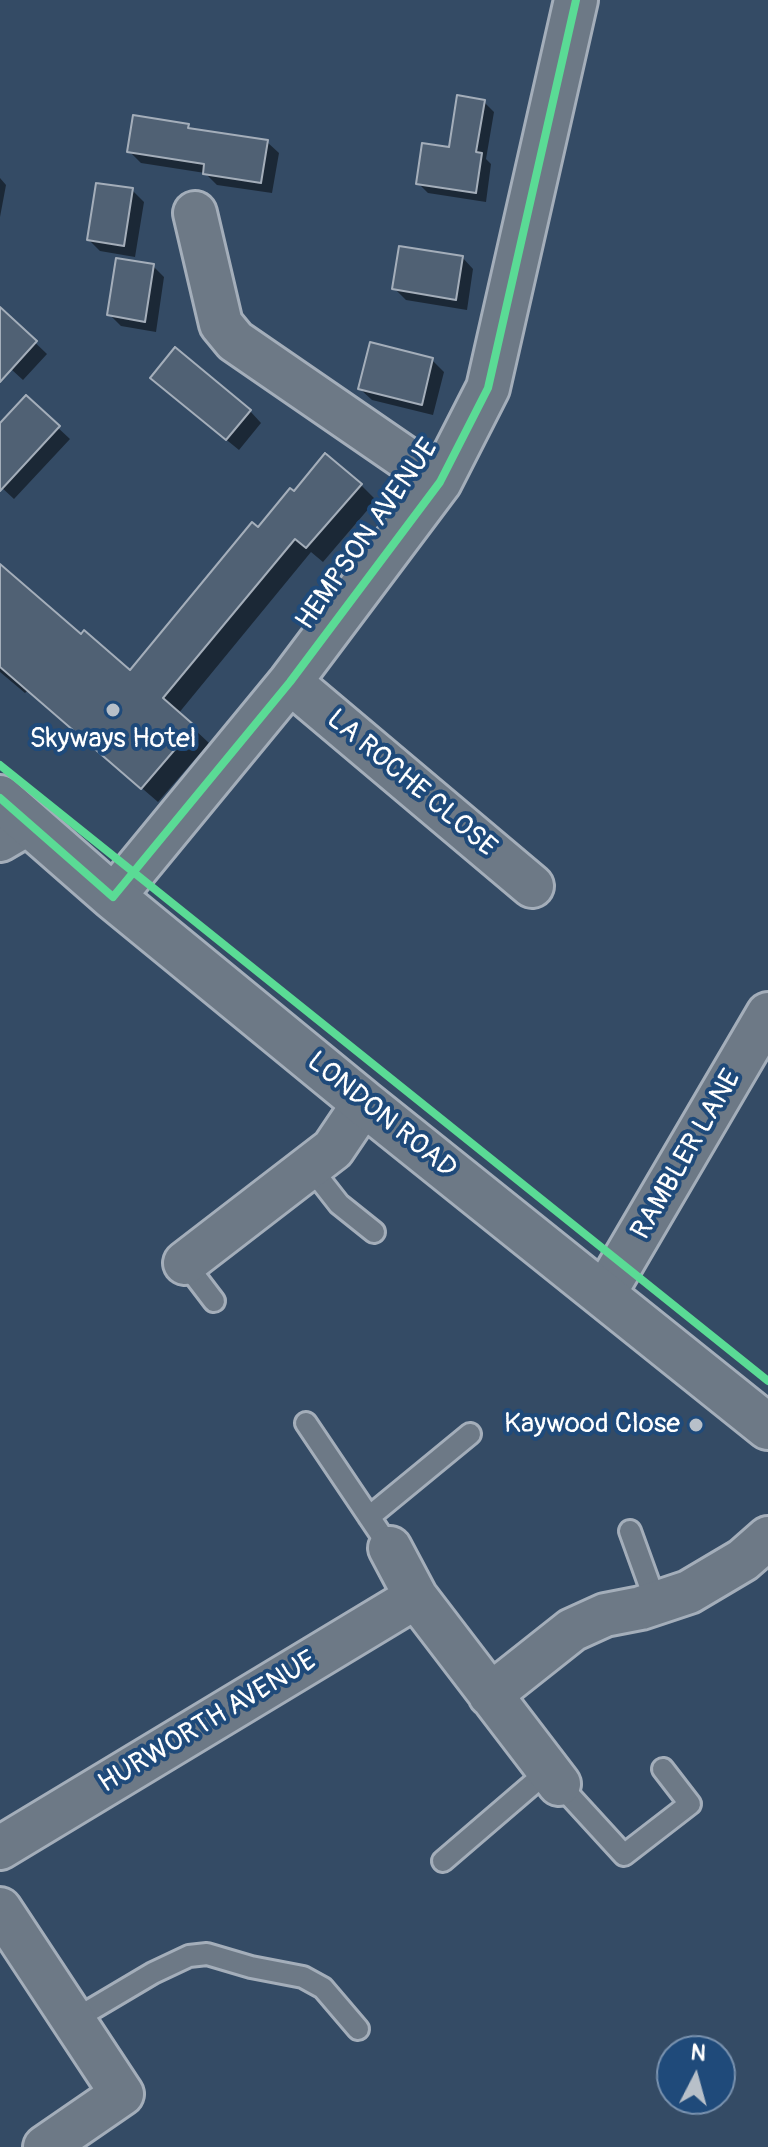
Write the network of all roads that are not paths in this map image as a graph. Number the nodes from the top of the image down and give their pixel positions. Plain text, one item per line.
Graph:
1 (576, 0) edge
2 (195, 213) dead end
3 (440, 482) junction
4 (290, 682) junction
5 (10, 820) edge
6 (532, 886) dead end
7 (113, 897) junction
8 (768, 1014) edge
9 (364, 1103) junction
10 (310, 1167) junction
11 (374, 1232) dead end
12 (185, 1263) joint
13 (604, 1294) junction
14 (214, 1301) dead end
15 (306, 1423) dead end
16 (768, 1427) edge
17 (470, 1434) dead end
18 (630, 1531) dead end
19 (379, 1532) junction
20 (768, 1538) edge
21 (416, 1597) junction
22 (656, 1603) junction
23 (490, 1695) junction
24 (663, 1769) dead end
25 (554, 1777) junction
26 (0, 1848) edge
27 (443, 1861) dead end
28 (0, 1909) edge
29 (72, 2021) junction
30 (358, 2029) dead end
31 (45, 2147) edge

1 - 3 street, HEMPSON AVENUE
2 - 3 street
3 - 4 street, HEMPSON AVENUE
4 - 6 street, LA ROCHE CLOSE
4 - 7 street, HEMPSON AVENUE
5 - 7 main road, LONDON ROAD
7 - 9 main road, LONDON ROAD
8 - 13 street, RAMBLER LANE
9 - 10 street
9 - 13 main road, LONDON ROAD
10 - 11 lane
10 - 12 street
12 - 14 lane
13 - 16 main road, LONDON ROAD
15 - 19 lane
17 - 19 lane
18 - 22 lane
19 - 21 street
20 - 22 street
21 - 23 street
21 - 26 street, HURWORTH AVENUE
22 - 23 street
23 - 25 street
24 - 25 lane
25 - 27 lane
28 - 29 street
29 - 30 lane
29 - 31 street

